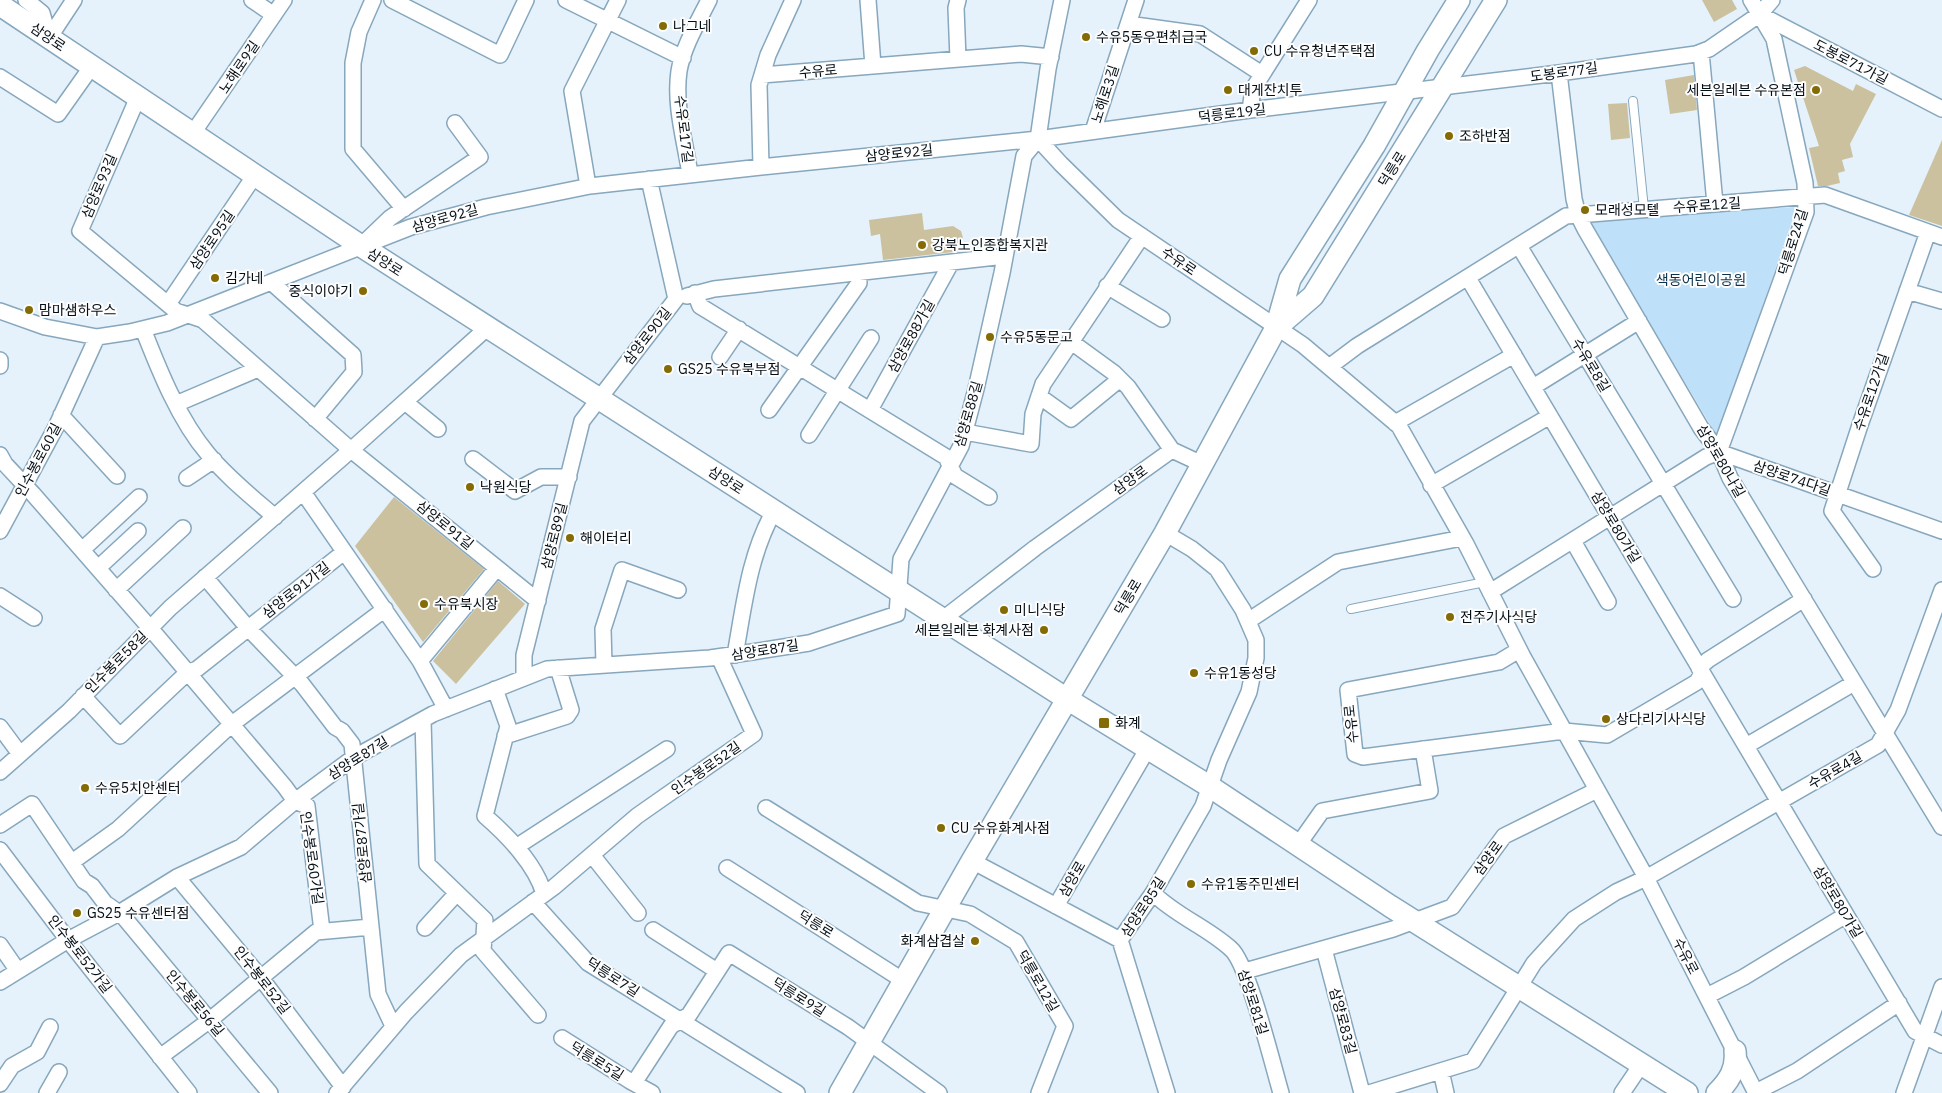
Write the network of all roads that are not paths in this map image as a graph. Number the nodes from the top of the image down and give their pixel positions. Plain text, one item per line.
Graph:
1 (26, 0) edge
2 (74, 0) edge
3 (252, 0) edge
4 (284, 0) edge
5 (373, 0) edge
6 (392, 0) edge
7 (526, 0) edge
8 (566, 0) edge
9 (618, 0) edge
10 (709, 0) edge
11 (793, 0) edge
12 (868, 0) edge
13 (958, 0) edge
14 (1062, 0) edge
15 (1136, 0) edge
16 (1459, 0) edge
17 (1496, 0) edge
18 (1751, 0) edge
19 (1772, 0) edge
20 (1302, 2) edge
21 (0, 5) edge
22 (1760, 14) junction
23 (274, 15) junction
24 (608, 22) junction
25 (1128, 24) junction
26 (49, 38) junction
27 (1702, 52) junction
28 (1051, 57) junction
29 (683, 58) junction
30 (958, 59) junction
31 (92, 66) junction
32 (873, 66) junction
33 (1559, 73) junction
34 (1262, 74) junction
35 (762, 75) junction
36 (0, 77) edge
37 (1425, 89) junction
38 (138, 97) junction
39 (1633, 101) dead end
40 (1942, 109) edge
41 (1250, 110) junction
42 (455, 123) dead end
43 (1093, 131) junction
44 (193, 133) junction
45 (1038, 139) junction
46 (760, 167) junction
47 (690, 174) junction
48 (256, 175) junction
49 (649, 179) junction
50 (588, 186) junction
51 (1805, 198) junction
52 (1714, 204) junction
53 (404, 209) junction
54 (1644, 209) junction
55 (1578, 215) junction
56 (1935, 235) edge
57 (1142, 236) junction
58 (361, 246) junction
59 (1519, 246) junction
60 (1005, 256) junction
61 (952, 263) junction
62 (858, 273) junction
63 (1468, 278) junction
64 (271, 282) junction
65 (1107, 286) junction
66 (1907, 291) junction
67 (694, 293) junction
68 (676, 300) junction
69 (1942, 301) edge
70 (168, 304) junction
71 (0, 311) edge
72 (189, 315) junction
73 (1162, 319) dead end
74 (1639, 321) junction
75 (487, 328) junction
76 (1276, 328) junction
77 (143, 329) junction
78 (739, 330) junction
79 (96, 337) junction
80 (871, 338) dead end
81 (1070, 341) junction
82 (1585, 354) junction
83 (1514, 355) junction
84 (720, 357) dead end
85 (0, 360) edge
86 (799, 365) junction
87 (0, 366) edge
88 (1329, 367) junction
89 (258, 369) junction
90 (1120, 378) junction
91 (1533, 387) junction
92 (837, 389) junction
93 (1039, 396) junction
94 (598, 398) junction
95 (405, 402) junction
96 (176, 404) junction
97 (769, 410) dead end
98 (870, 410) junction
99 (61, 415) junction
100 (1550, 416) junction
101 (315, 419) junction
102 (1395, 422) junction
103 (438, 429) dead end
104 (965, 432) junction
105 (809, 435) dead end
106 (351, 450) junction
107 (1172, 450) junction
108 (1719, 452) junction
109 (0, 455) edge
110 (473, 459) dead end
111 (214, 460) junction
112 (1202, 464) junction
113 (951, 467) junction
114 (117, 476) dead end
115 (569, 477) junction
116 (187, 478) dead end
117 (1663, 484) junction
118 (1431, 485) junction
119 (24, 486) junction
120 (303, 492) junction
121 (1838, 494) junction
122 (139, 497) dead end
123 (989, 497) dead end
124 (774, 511) junction
125 (275, 517) junction
126 (1610, 518) junction
127 (183, 528) dead end
128 (0, 531) edge
129 (138, 531) dead end
130 (1942, 531) edge
131 (1165, 533) junction
132 (1462, 538) junction
133 (1573, 541) junction
134 (82, 550) junction
135 (344, 552) junction
136 (98, 568) junction
137 (497, 568) junction
138 (1873, 569) dead end
139 (205, 577) junction
140 (1488, 587) junction
141 (116, 590) junction
142 (678, 590) dead end
143 (898, 590) junction
144 (1941, 595) edge
145 (0, 596) edge
146 (1733, 599) dead end
147 (1804, 599) junction
148 (538, 601) junction
149 (1608, 602) dead end
150 (385, 609) junction
151 (1352, 609) dead end
152 (34, 618) dead end
153 (943, 619) junction
154 (1248, 621) junction
155 (150, 628) junction
156 (248, 628) junction
157 (1520, 650) junction
158 (735, 655) junction
159 (719, 657) junction
160 (420, 660) junction
161 (604, 665) junction
162 (558, 668) junction
163 (1701, 670) junction
164 (188, 672) junction
165 (295, 676) junction
166 (524, 678) junction
167 (1854, 683) junction
168 (495, 689) junction
169 (83, 696) junction
170 (1067, 699) junction
171 (446, 708) junction
172 (423, 720) junction
173 (232, 724) junction
174 (0, 727) edge
175 (1564, 731) junction
176 (1885, 732) junction
177 (505, 736) junction
178 (1746, 746) junction
179 (1148, 748) junction
180 (667, 749) dead end
181 (1424, 749) junction
182 (20, 754) junction
183 (353, 758) junction
184 (0, 772) edge
185 (1209, 786) junction
186 (1598, 790) junction
187 (295, 801) junction
188 (1779, 803) junction
189 (766, 808) dead end
190 (0, 825) edge
191 (1942, 827) edge
192 (1298, 845) junction
193 (516, 847) junction
194 (0, 850) edge
195 (592, 855) junction
196 (972, 861) junction
197 (72, 862) junction
198 (727, 868) dead end
199 (177, 877) junction
200 (1646, 878) junction
201 (457, 893) junction
202 (1153, 893) junction
203 (538, 898) junction
204 (1056, 906) junction
205 (945, 909) junction
206 (119, 913) junction
207 (638, 913) dead end
208 (1846, 915) junction
209 (1414, 921) junction
210 (371, 927) junction
211 (425, 928) dead end
212 (653, 930) dead end
213 (322, 931) junction
214 (485, 938) junction
215 (68, 940) junction
216 (1120, 940) junction
217 (0, 945) edge
218 (1324, 949) junction
219 (18, 971) junction
220 (1245, 971) junction
221 (717, 972) junction
222 (261, 978) junction
223 (904, 981) junction
224 (0, 982) edge
225 (1942, 987) edge
226 (1520, 988) junction
227 (1707, 996) junction
228 (1899, 1003) junction
229 (538, 1015) dead end
230 (210, 1020) junction
231 (680, 1020) junction
232 (393, 1026) junction
233 (50, 1027) dead end
234 (1925, 1037) junction
235 (562, 1038) dead end
236 (869, 1043) junction
237 (1942, 1045) edge
238 (1735, 1051) junction
239 (160, 1057) junction
240 (1641, 1064) junction
241 (1441, 1071) junction
242 (59, 1072) dead end
243 (634, 1083) junction
244 (0, 1084) edge
245 (1396, 1089) edge
246 (340, 1090) edge
247 (47, 1093) edge
248 (189, 1093) edge
249 (270, 1093) edge
250 (652, 1093) edge
251 (797, 1093) edge
252 (840, 1093) edge
253 (939, 1093) edge
254 (1039, 1093) edge
255 (1167, 1093) edge
256 (1281, 1093) edge
257 (1362, 1093) edge
258 (1369, 1093) edge
259 (1446, 1093) edge
260 (1622, 1093) edge
261 (1687, 1093) edge
262 (1716, 1093) edge
263 (1756, 1093) edge
264 (1904, 1093) edge

1 - 26 street
2 - 26 street
3 - 23 street
4 - 23 street, 노해로9길
5 - 53 street, 삼양로92길
6 - 7 street
8 - 24 street
9 - 24 street
10 - 29 street, 수유로17길
11 - 35 street
12 - 32 street
13 - 30 street
14 - 28 street
15 - 25 street, 노해로3길
16 - 37 main road, 덕릉로
17 - 37 main road, 덕릉로
18 - 22 street, 덕릉로24길
19 - 22 street, 도봉로77길
20 - 34 street
21 - 26 main road, 삼양로
22 - 27 street, 도봉로77길
22 - 40 street, 도봉로71가길
22 - 51 street, 덕릉로24길
23 - 44 street, 노해로9길
24 - 29 street
24 - 50 street
25 - 34 street
25 - 43 street, 노해로3길
26 - 31 main road, 삼양로
27 - 33 street, 도봉로77길
27 - 52 street
28 - 30 street, 수유로
28 - 45 street
29 - 47 street, 수유로17길
30 - 32 street, 수유로
31 - 36 street
31 - 38 main road, 삼양로
32 - 35 street, 수유로
33 - 37 street, 도봉로77길
33 - 55 street, 삼양로80나길
34 - 41 street
35 - 46 street
37 - 41 street, 덕릉로19길
37 - 76 main road, 덕릉로
37 - 76 main road, 덕릉로
38 - 44 main road, 삼양로
38 - 70 street, 삼양로93길
39 - 54 lane
41 - 43 street, 덕릉로19길
42 - 53 street, 삼양로92길
43 - 45 street, 덕릉로19길
44 - 48 main road, 삼양로
45 - 46 street, 삼양로92길
45 - 57 street, 수유로
45 - 60 street, 삼양로88길
46 - 47 street, 삼양로92길
47 - 49 street, 삼양로92길
48 - 58 main road, 삼양로
48 - 70 street, 삼양로95길
49 - 50 street, 삼양로92길
49 - 68 street, 삼양로90길
50 - 58 street, 삼양로92길
51 - 52 street, 수유로12길
51 - 56 street, 수유로12길
51 - 108 street, 덕릉로24길
52 - 54 street, 수유로12길
53 - 58 street, 삼양로92길
54 - 55 street, 수유로12길
55 - 59 street, 수유로12길
55 - 74 street, 삼양로80나길
56 - 66 street, 수유로12가길
57 - 65 street
57 - 76 street, 수유로
58 - 64 street
58 - 75 main road, 삼양로
59 - 63 street, 수유로12길
59 - 82 street, 수유로8길
60 - 61 street
60 - 104 street, 삼양로88길
61 - 62 street
61 - 98 street, 삼양로88가길
62 - 67 street
62 - 86 street
63 - 83 street, 삼양로80가길
63 - 88 street, 수유로12길
64 - 72 street
64 - 101 street
65 - 73 street
65 - 81 street
66 - 69 street
66 - 121 street, 수유로12가길
67 - 68 street
67 - 78 street
68 - 94 street, 삼양로90길
70 - 72 street, 삼양로93길
71 - 79 street
72 - 77 street
72 - 89 street, 삼양로93길
74 - 82 street
74 - 108 street, 삼양로80나길
75 - 94 main road, 삼양로
75 - 95 street
76 - 88 street, 수유로
76 - 112 main road, 덕릉로
77 - 79 street
77 - 96 street
78 - 84 street
78 - 86 street
79 - 99 street, 인수봉로60길
80 - 92 street
81 - 90 street
81 - 93 street
82 - 91 street
82 - 117 street, 수유로8길
83 - 91 street, 삼양로80가길
83 - 102 street
85 - 87 street
86 - 92 street
86 - 97 street
88 - 102 street, 수유로
89 - 96 street
89 - 101 street, 삼양로93길
90 - 93 street
90 - 107 street
91 - 100 street, 삼양로80가길
92 - 98 street
92 - 105 street
93 - 104 street
94 - 115 street, 삼양로89길
94 - 124 main road, 삼양로
95 - 103 street
95 - 106 street
96 - 111 street
98 - 113 street
99 - 114 street, 인수봉로60길
99 - 119 street, 인수봉로60길
100 - 118 street
100 - 126 street, 삼양로80가길
101 - 106 street, 삼양로93길
102 - 118 street, 수유로
104 - 113 street, 삼양로88길
106 - 120 street
106 - 137 street, 삼양로91길
107 - 112 street
107 - 153 street, 삼양로
108 - 117 street
108 - 121 street, 삼양로74다길
108 - 147 street, 삼양로80나길
109 - 119 street, 인수봉로60가길
110 - 115 street
111 - 116 street
111 - 125 street
112 - 131 main road, 덕릉로
113 - 123 street
113 - 143 street, 삼양로88길
115 - 148 street, 삼양로89길
117 - 126 street
117 - 146 street, 수유로8길
118 - 132 street, 수유로
119 - 128 street, 인수봉로60길
119 - 134 street, 인수봉로60가길
120 - 125 street
120 - 135 street, 삼양로91가길
121 - 130 street, 삼양로74다길
121 - 138 street, 삼양로74다길
122 - 134 street
124 - 143 main road, 삼양로
124 - 158 street
125 - 139 street
126 - 133 street
126 - 163 street, 삼양로80가길
127 - 141 street
129 - 136 street
131 - 154 street
131 - 170 main road, 덕릉로
132 - 140 street, 수유로
132 - 154 street
133 - 140 street
133 - 149 street
134 - 136 street, 인수봉로60가길
135 - 150 street, 삼양로91가길
135 - 156 street, 삼양로91가길
136 - 141 street, 인수봉로60가길
137 - 148 street, 삼양로91길
137 - 160 street
139 - 155 street
139 - 156 street
140 - 151 lane
140 - 157 street, 수유로
141 - 155 street, 인수봉로60가길
142 - 161 street
143 - 153 main road, 삼양로
143 - 158 street, 삼양로87길
144 - 176 street, 수유로4길
145 - 152 street
147 - 163 street
147 - 167 street, 삼양로80나길
148 - 166 street, 삼양로89길
150 - 160 street, 삼양로91가길
150 - 165 street
153 - 170 main road, 삼양로
154 - 185 street
155 - 164 street, 인수봉로60가길
155 - 169 street, 인수봉로58길
156 - 164 street
156 - 165 street
157 - 175 street, 수유로
157 - 181 street, 수유로
158 - 159 street, 삼양로87길
159 - 161 street, 삼양로87길
159 - 195 street, 인수봉로52길
160 - 171 street, 삼양로91가길
161 - 162 street, 삼양로87길
162 - 166 street, 삼양로87길
162 - 177 street
163 - 175 street, 수유로
163 - 178 street, 삼양로80가길
164 - 169 street, 인수봉로58길
164 - 173 street, 인수봉로60가길
165 - 173 street
165 - 183 street
166 - 168 street, 삼양로87길
167 - 176 street, 삼양로80나길
167 - 178 street
168 - 171 street, 삼양로87길
168 - 177 street
169 - 182 street, 인수봉로58길
170 - 179 main road, 삼양로
170 - 196 main road, 덕릉로
171 - 172 street, 삼양로87길
172 - 183 street, 삼양로87길
172 - 201 street
173 - 187 street, 인수봉로60가길
173 - 197 street
174 - 182 street
175 - 181 street, 수유로
175 - 186 street, 수유로
176 - 188 street, 수유로4길
176 - 191 street, 삼양로80나길
177 - 193 street
178 - 188 street, 삼양로80가길
179 - 185 main road, 삼양로
179 - 204 street, 삼양로
180 - 193 street
181 - 192 street
182 - 184 street, 인수봉로58길
183 - 187 street, 삼양로87길
183 - 210 street, 삼양로87가길
185 - 192 main road, 삼양로
185 - 202 street, 삼양로85길
186 - 200 street, 수유로
186 - 209 street, 삼양로
187 - 199 street
187 - 213 street, 인수봉로60가길
188 - 200 street, 수유로4길
188 - 208 street, 삼양로80가길
189 - 205 street
190 - 197 street, 인수봉로56길
192 - 209 main road, 삼양로
193 - 203 street
194 - 215 street, 인수봉로52가길
195 - 203 street, 인수봉로52길
195 - 207 street
196 - 204 street
196 - 205 main road, 덕릉로
197 - 206 street, 인수봉로56길
198 - 223 street, 덕릉로
199 - 206 street
199 - 222 street, 인수봉로52길
200 - 226 street
200 - 227 street, 수유로
201 - 211 street
201 - 214 street
202 - 216 street, 삼양로85길
202 - 220 street, 삼양로81길
203 - 214 street, 인수봉로52길
203 - 231 street, 덕릉로7길
204 - 216 street
205 - 223 main road, 덕릉로
205 - 254 street, 덕릉로12길
206 - 215 street
206 - 230 street, 인수봉로56길
208 - 227 street
208 - 228 street, 삼양로80가길
209 - 218 street, 삼양로
209 - 226 main road, 삼양로
210 - 213 street
210 - 232 street, 삼양로87가길
212 - 221 street
213 - 222 street
214 - 229 street
214 - 232 street, 인수봉로52길
215 - 219 street
215 - 239 street, 인수봉로52가길
216 - 255 street, 삼양로85길
217 - 219 street
218 - 220 street, 삼양로
218 - 257 street, 삼양로83길
219 - 224 street
220 - 256 street, 삼양로81길
221 - 231 street
221 - 236 street, 덕릉로9길
222 - 230 street
222 - 246 street, 인수봉로52길
223 - 236 main road, 덕릉로
225 - 234 street
226 - 240 main road, 삼양로
226 - 241 street
227 - 238 street, 수유로
228 - 234 street, 삼양로80가길
228 - 263 street, 수유로
230 - 239 street
230 - 249 street, 인수봉로56길
231 - 243 street, 덕릉로5길
231 - 251 street, 덕릉로7길
232 - 246 street, 인수봉로52길
233 - 244 street
234 - 237 street, 삼양로80가길
234 - 264 street
235 - 243 street, 덕릉로5길
236 - 252 main road, 덕릉로
236 - 253 street, 덕릉로9길
238 - 262 main road
238 - 263 street, 수유로
239 - 248 street, 인수봉로52가길
240 - 260 street
240 - 261 main road, 삼양로
241 - 245 street
241 - 259 street
242 - 247 street
243 - 250 street, 덕릉로5길
245 - 258 street

